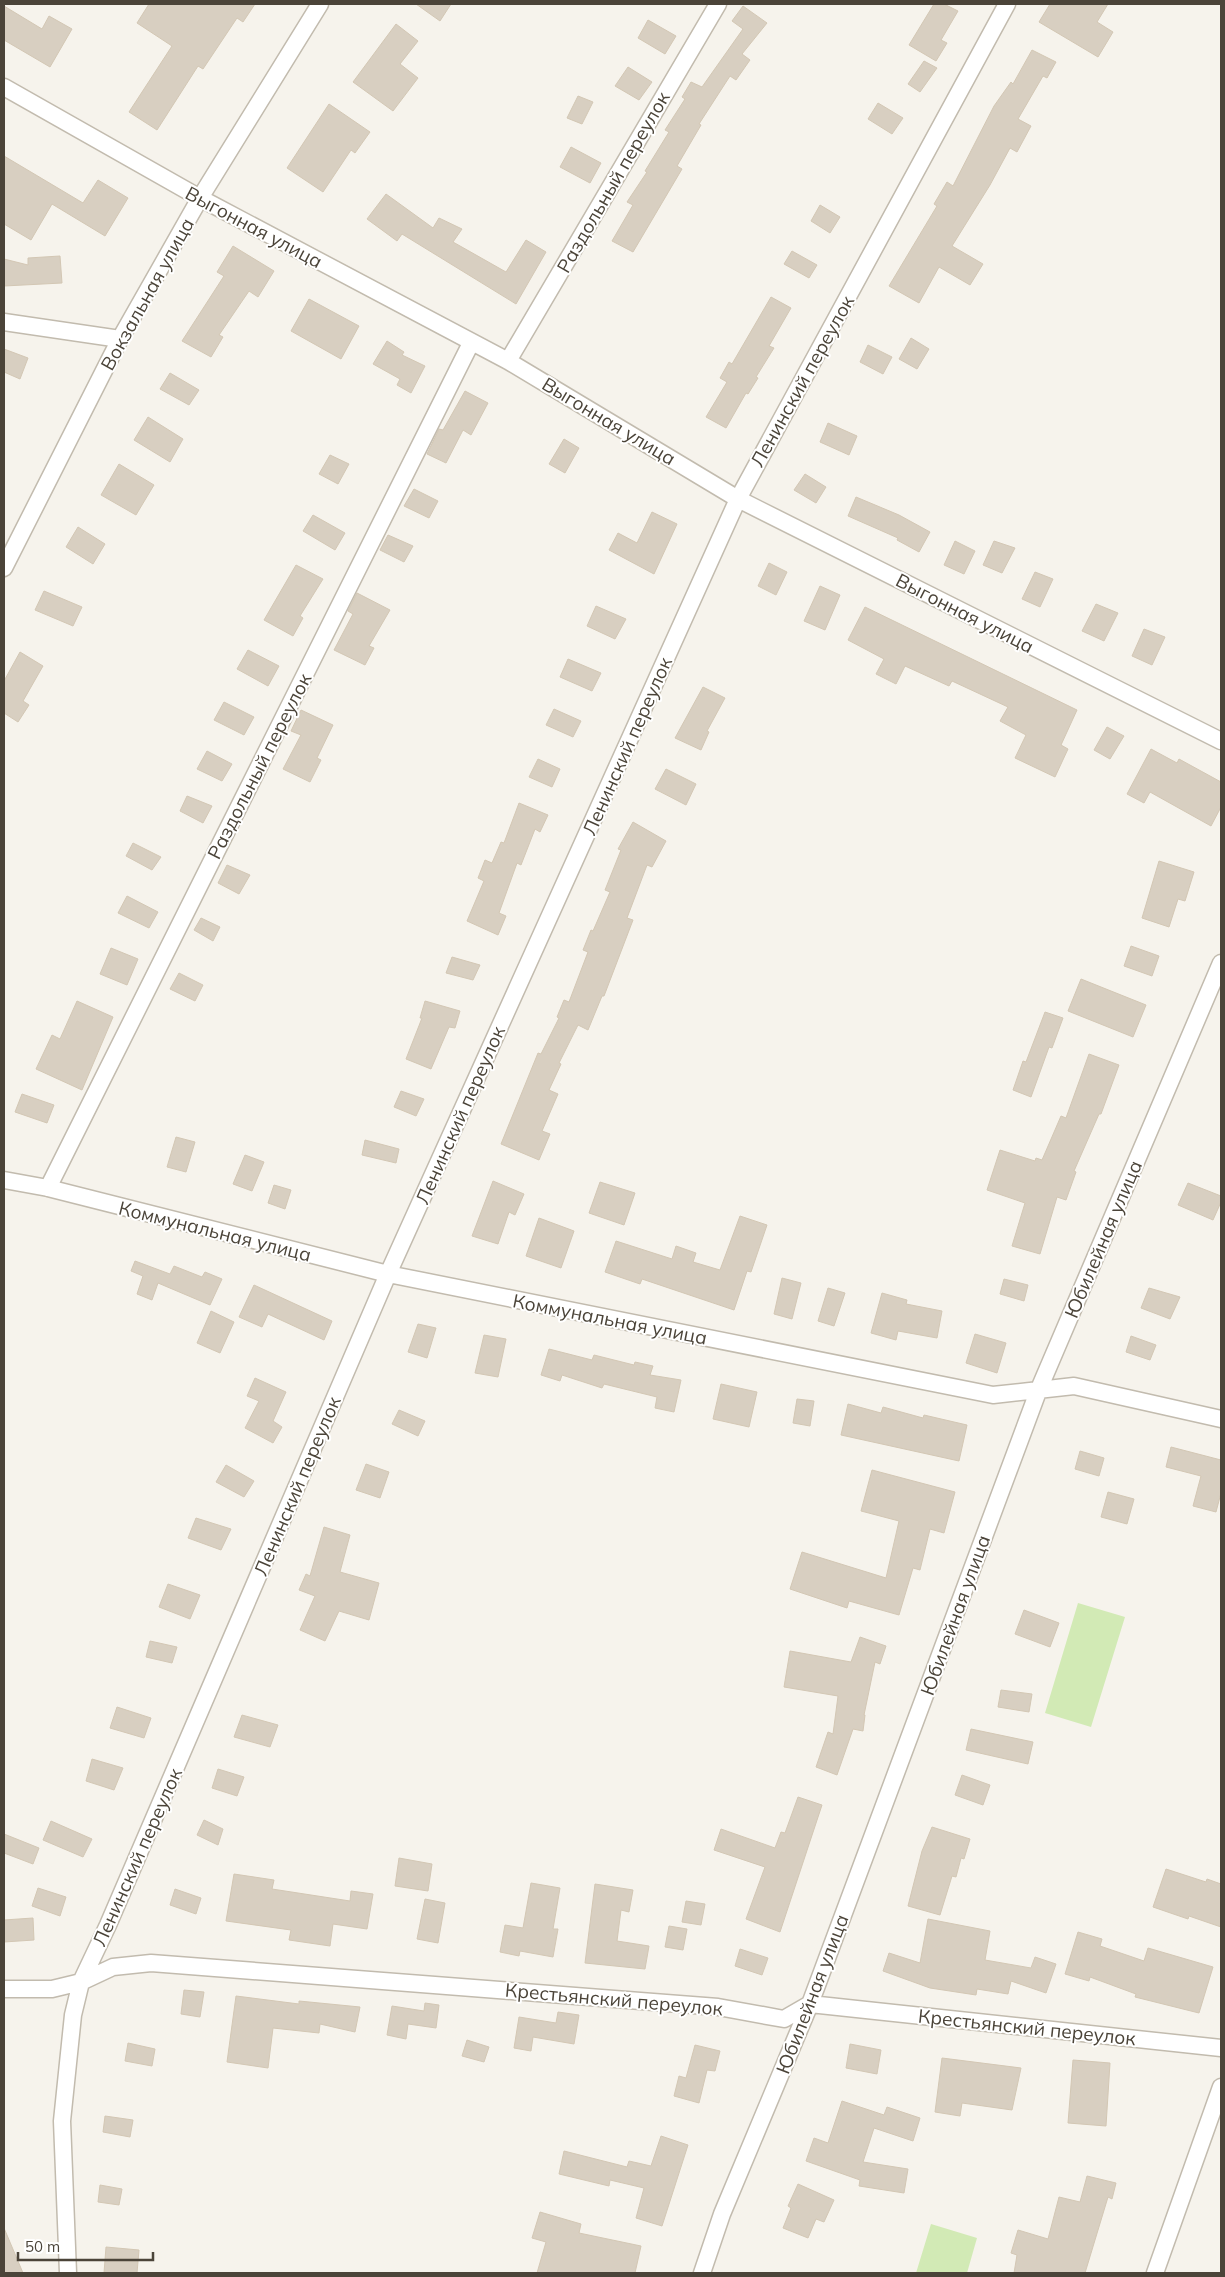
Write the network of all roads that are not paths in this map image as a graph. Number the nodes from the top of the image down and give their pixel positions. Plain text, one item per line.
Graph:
1 (320, 4) edge
2 (718, 4) edge
3 (1007, 4) edge
4 (4, 87) edge
5 (200, 198) junction
6 (4, 322) edge
7 (120, 339) junction
8 (471, 343) junction
9 (508, 361) junction
10 (738, 499) junction
11 (4, 568) edge
12 (1221, 742) edge
13 (1221, 963) edge
14 (4, 1180) edge
15 (48, 1188) junction
16 (388, 1274) junction
17 (1039, 1389) junction
18 (1221, 1419) edge
19 (81, 1982) junction
20 (4, 1989) edge
21 (810, 2004) junction
22 (1221, 2048) edge
23 (1221, 2087) edge
24 (68, 2273) edge
25 (702, 2273) edge
26 (1155, 2273) edge

1 - 5 street, Вокзальная улица
2 - 9 street, Раздольный переулок
3 - 10 street, Ленинский переулок
4 - 5 street, Выгонная улица
5 - 7 street, Вокзальная улица
5 - 8 street, Выгонная улица
6 - 7 street
7 - 11 street, Вокзальная улица
8 - 9 street, Выгонная улица
8 - 15 street, Раздольный переулок
9 - 10 street, Выгонная улица
10 - 12 street, Выгонная улица
10 - 16 street, Ленинский переулок
13 - 17 street, Юбилейная улица
14 - 15 street, Коммунальная улица
15 - 16 street, Коммунальная улица
16 - 17 street, Коммунальная улица
16 - 19 street, Ленинский переулок
17 - 18 street, Коммунальная улица
17 - 21 street, Юбилейная улица
19 - 20 street, Крестьянский переулок
19 - 21 street, Крестьянский переулок
19 - 24 street, Ленинский переулок
21 - 22 street, Крестьянский переулок
21 - 25 street, Юбилейная улица
23 - 26 street

